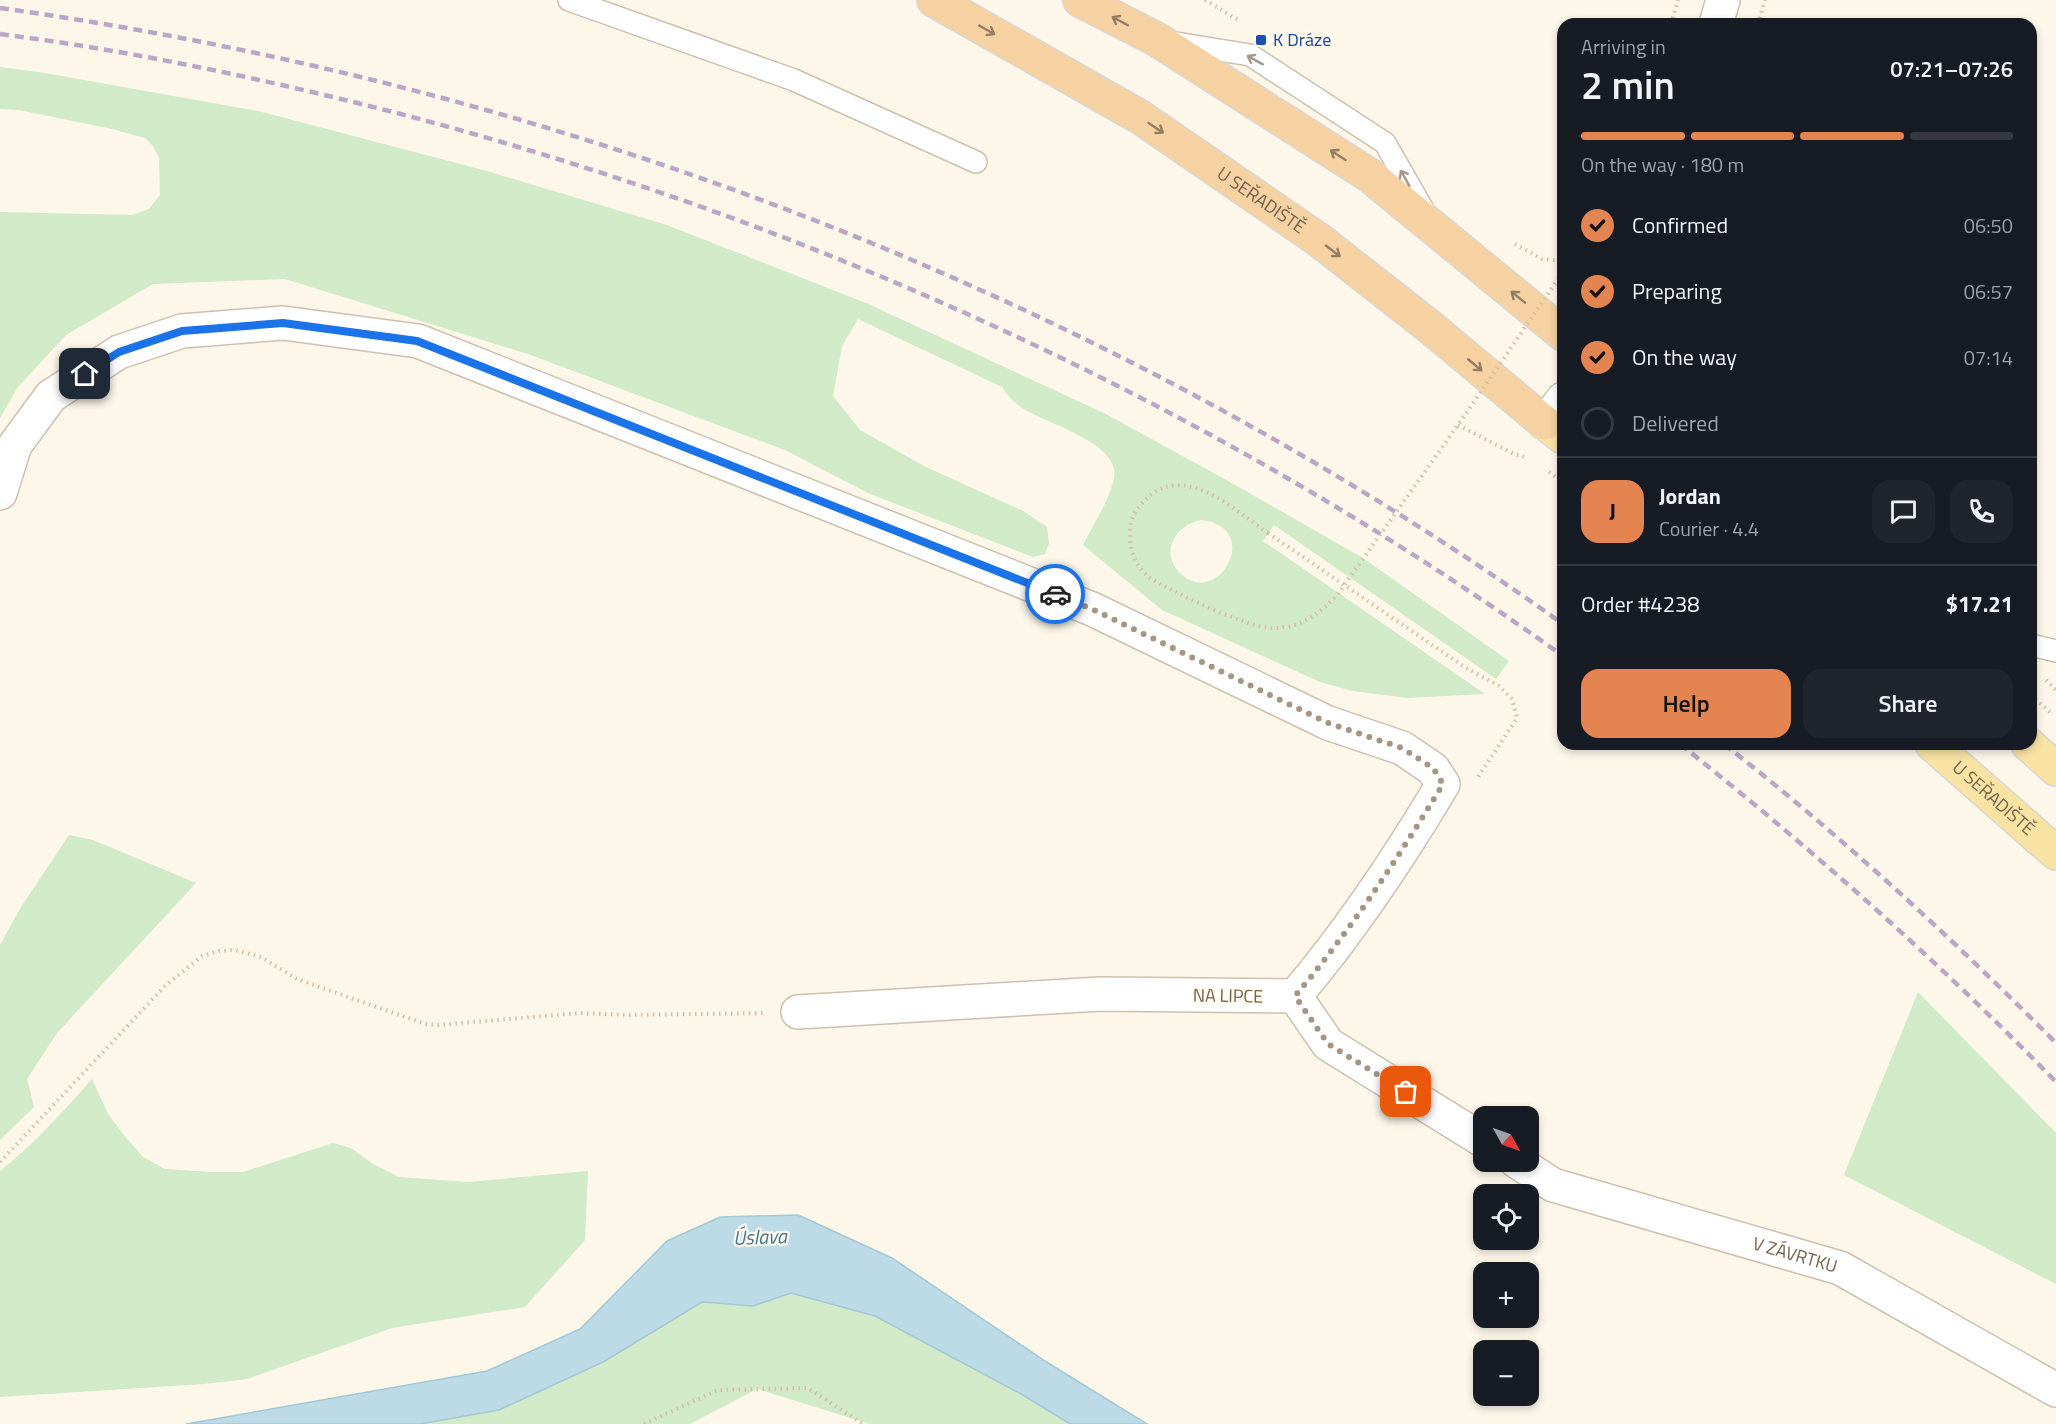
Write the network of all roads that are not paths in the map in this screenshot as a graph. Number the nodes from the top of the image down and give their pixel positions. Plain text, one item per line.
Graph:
1 (569, 0) edge
2 (934, 0) edge
3 (1080, 0) edge
4 (1723, 0) edge
5 (1718, 18) edge
6 (976, 162) dead end
7 (1557, 329) edge
8 (1557, 420) edge
9 (0, 493) edge
10 (2037, 646) edge
11 (2056, 651) edge
12 (1939, 750) edge
13 (2035, 750) edge
14 (2056, 769) edge
15 (2056, 853) edge
16 (1295, 996) junction
17 (798, 1012) road end
18 (1473, 1134) edge
19 (1533, 1172) edge
20 (2056, 1390) edge

1 - 6 lane
2 -> 8 highway, U SEŘADIŠTĚ
7 -> 3 highway
4 - 5 street
9 - 16 street
10 - 11 lane
12 - 15 main road, U SEŘADIŠTĚ
13 - 14 main road
16 - 17 street, NA LIPCE
16 - 18 street
19 - 20 street, V ZÁVRTKU

